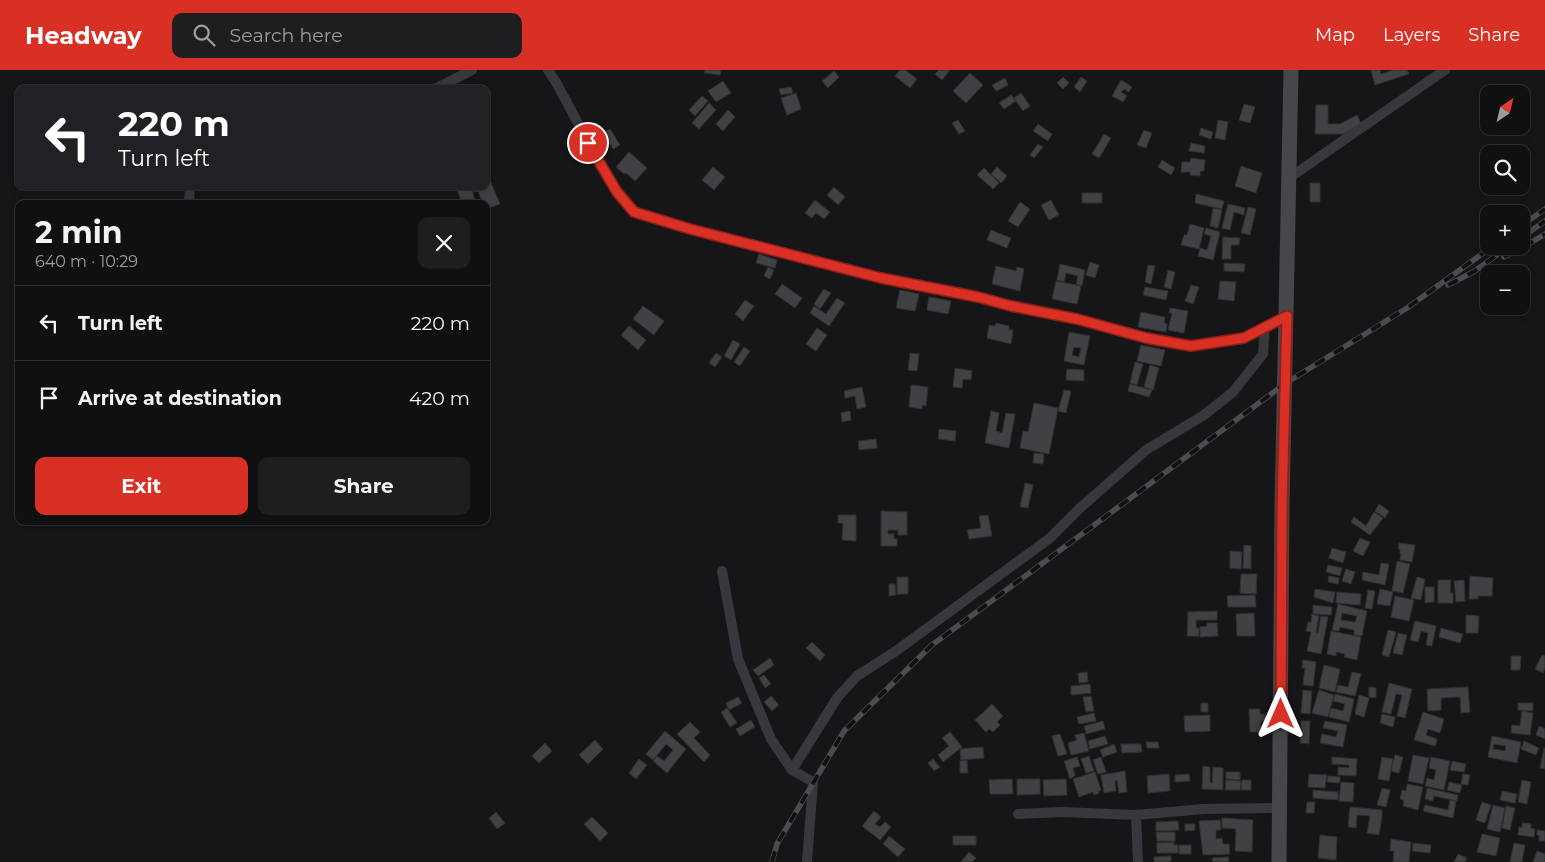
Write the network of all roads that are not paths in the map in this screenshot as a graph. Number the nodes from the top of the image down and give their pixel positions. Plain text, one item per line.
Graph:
1 (472, 70) edge
2 (548, 70) edge
3 (1291, 70) edge
4 (1445, 70) edge
5 (443, 85) edge
6 (1289, 178) junction
7 (1287, 316) junction
8 (1265, 327) junction
9 (722, 571) dead end
10 (792, 770) junction
11 (1280, 808) junction
12 (1018, 814) dead end
13 (1136, 815) junction
14 (807, 862) edge
15 (1138, 862) edge
16 (1279, 862) edge

1 - 5 street
2 - 8 street
3 - 6 street
4 - 6 street
6 - 7 street
7 - 8 street
7 - 11 street
8 - 10 street
9 - 10 street
10 - 14 street
11 - 13 street
11 - 16 street
12 - 13 street
13 - 15 street

